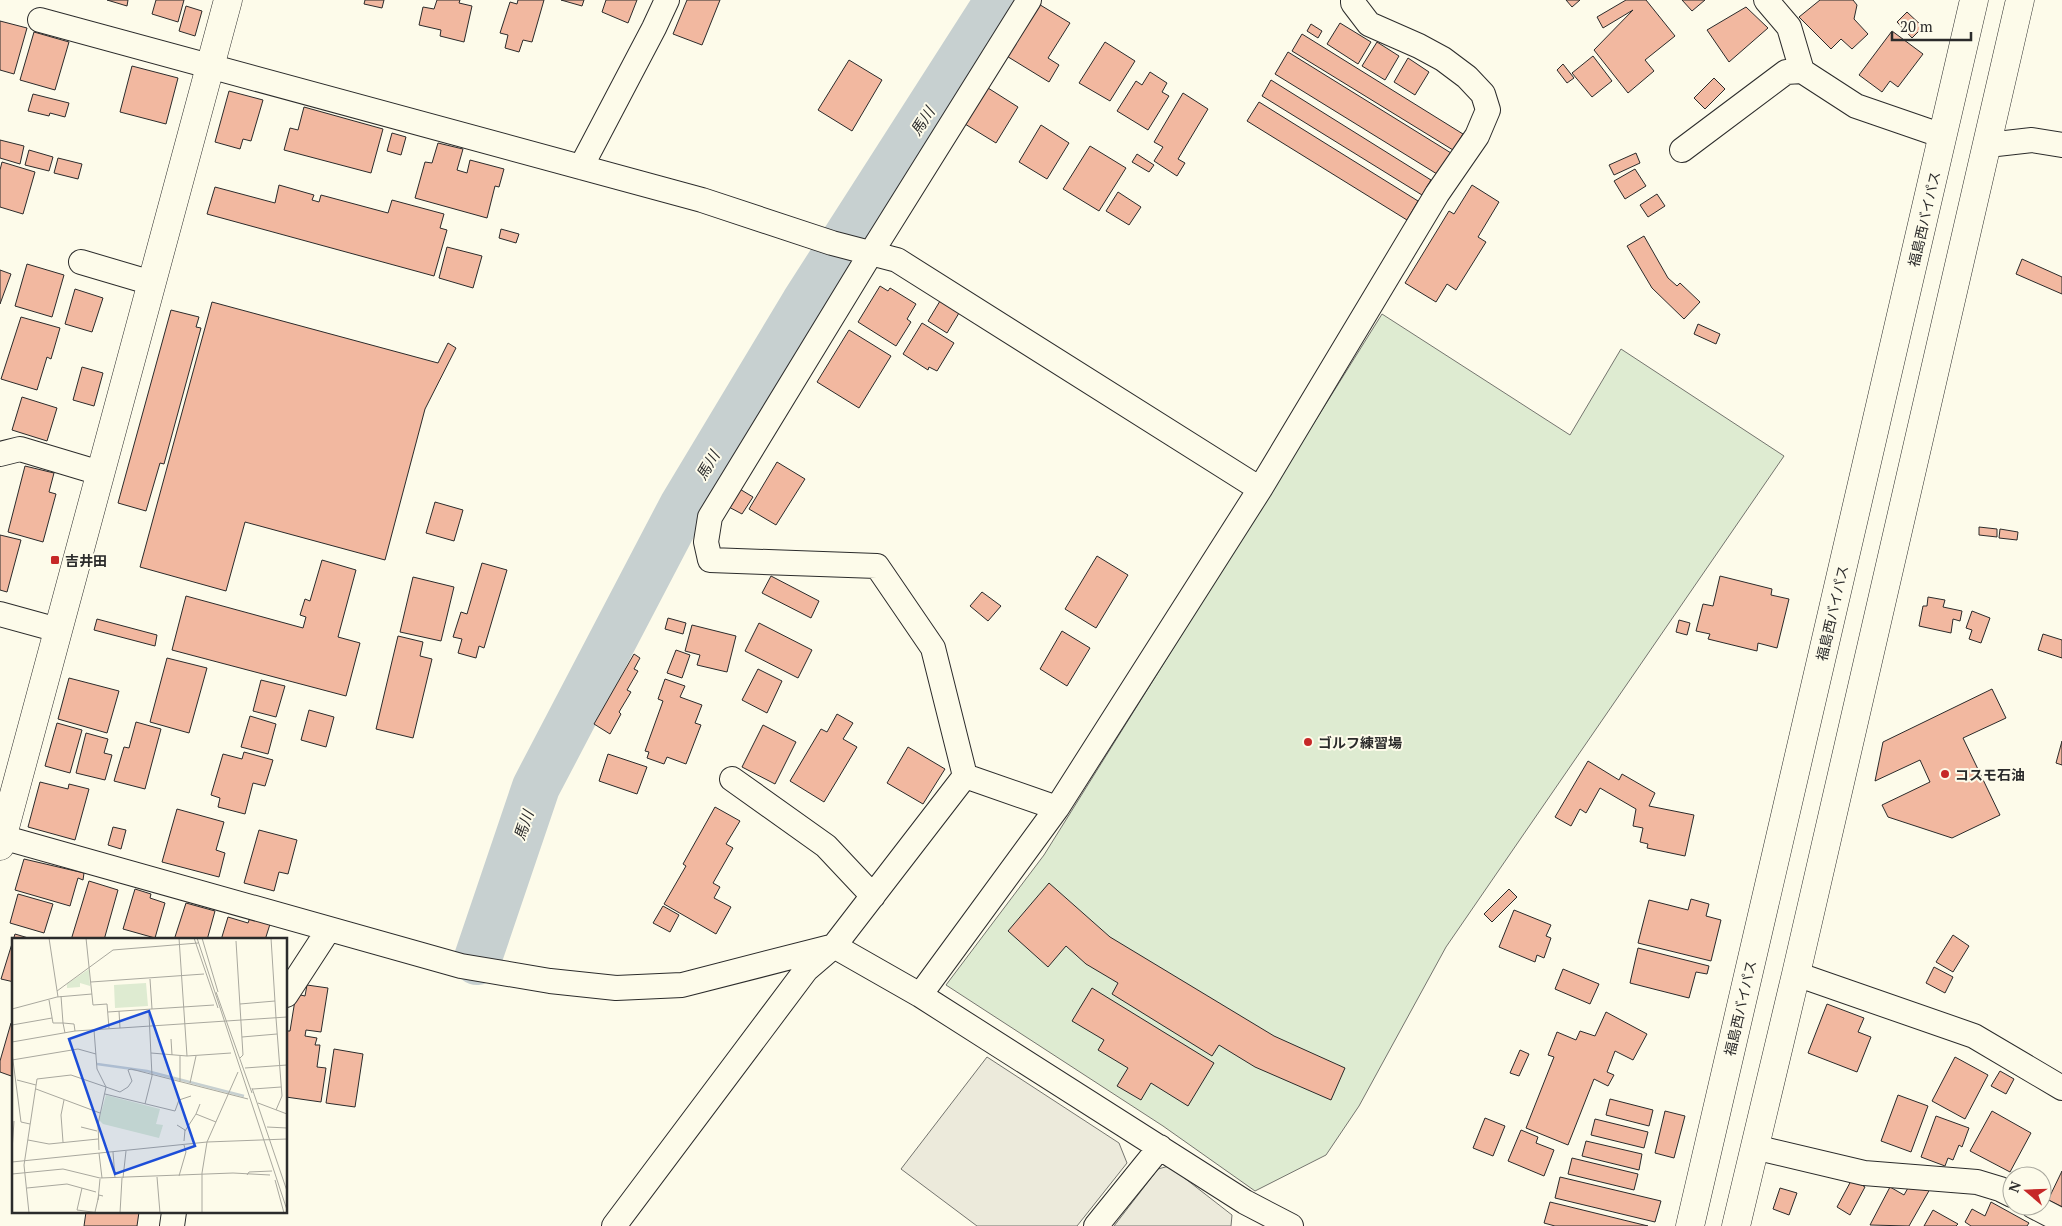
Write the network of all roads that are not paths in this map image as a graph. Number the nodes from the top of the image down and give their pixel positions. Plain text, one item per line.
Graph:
1 (228, 0) edge
2 (667, 0) edge
3 (1029, 0) edge
4 (1353, 0) edge
5 (1766, 0) edge
6 (1974, 0) edge
7 (2020, 0) edge
8 (40, 20) dead end
9 (209, 67) junction
10 (1802, 71) junction
11 (1943, 136) junction
12 (1988, 145) junction
13 (2062, 145) edge
14 (1682, 150) dead end
15 (581, 167) junction
16 (866, 251) junction
17 (81, 262) dead end
18 (152, 283) junction
19 (0, 454) edge
20 (100, 473) junction
21 (1260, 489) junction
22 (0, 614) edge
23 (58, 630) junction
24 (965, 776) junction
25 (732, 779) dead end
26 (1057, 808) junction
27 (1, 841) edge
28 (873, 896) junction
29 (329, 929) junction
30 (834, 946) junction
31 (1796, 974) junction
32 (288, 991) edge
33 (920, 995) junction
34 (2062, 1088) edge
35 (1160, 1147) junction
36 (1754, 1147) junction
37 (2002, 1190) edge
38 (614, 1226) edge
39 (1096, 1226) edge
40 (1291, 1226) edge
41 (1690, 1226) edge
42 (1736, 1226) edge

1 - 9 main road
2 - 15 street
3 - 16 street
4 - 21 street
5 - 10 street
6 - 11 main road, 福島西バイパス
7 - 12 main road
8 - 9 street
9 - 15 street
9 - 18 main road
10 - 11 street
10 - 14 street
11 - 41 main road, 福島西バイパス
12 - 13 street
12 - 31 main road
15 - 16 street
16 - 21 street
16 - 24 street
17 - 18 street
18 - 20 main road
19 - 20 street
20 - 23 main road
21 - 26 street
22 - 23 street
23 - 27 main road
24 - 26 street
24 - 28 street
25 - 28 street
26 - 33 street
27 - 29 street
28 - 30 street
29 - 30 street
29 - 32 street
30 - 33 street
30 - 38 street
31 - 34 street
31 - 36 main road
33 - 35 street
35 - 39 street
35 - 40 street
36 - 37 street
36 - 42 main road

